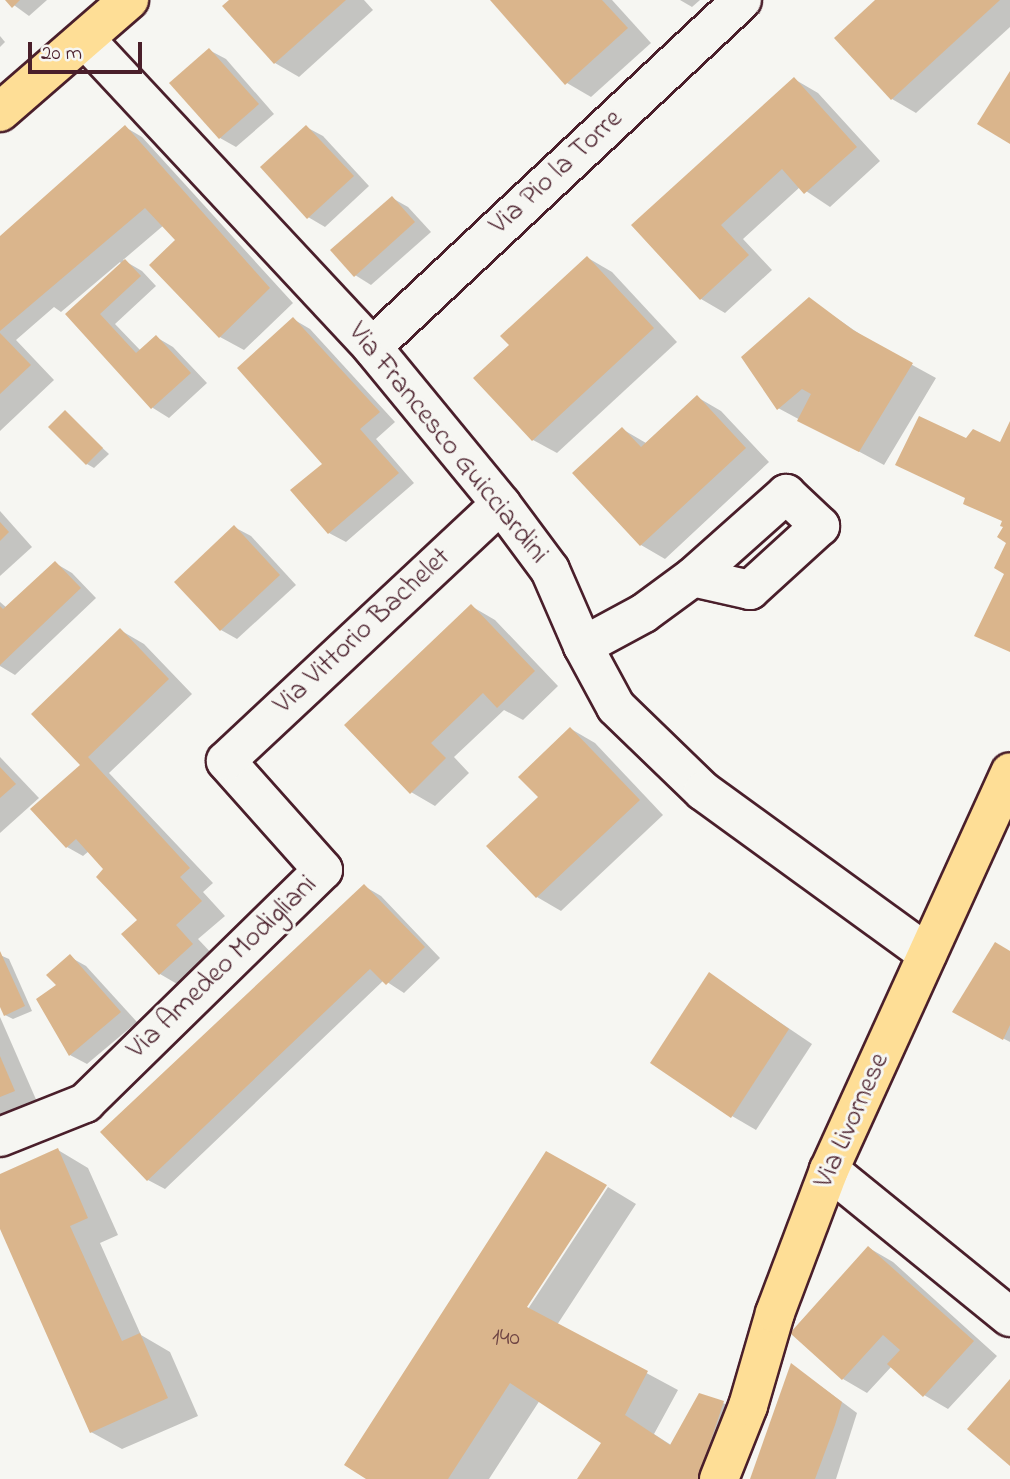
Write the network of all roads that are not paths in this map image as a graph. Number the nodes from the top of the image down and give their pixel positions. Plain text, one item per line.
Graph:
1 (130, 0) edge
2 (741, 0) edge
3 (85, 38) junction
4 (0, 87) edge
5 (0, 113) edge
6 (372, 347) junction
7 (501, 504) junction
8 (693, 577) dead end
9 (583, 646) junction
10 (226, 761) joint
11 (1010, 772) edge
12 (927, 954) junction
13 (0, 1137) edge
14 (829, 1170) junction
15 (1010, 1317) edge
16 (719, 1479) edge

1 - 3 main road
2 - 6 street, Via Pio la Torre
3 - 4 main road
3 - 5 main road
3 - 6 street, Via Francesco Guicciardini
6 - 7 street, Via Francesco Guicciardini
7 - 9 street, Via Francesco Guicciardini
7 - 10 street, Via Vittorio Bachelet
8 - 9 street
9 - 12 street, Via Francesco Guicciardini
10 - 13 street, Via Amedeo Modigliani
11 - 12 main road, Via Livornese
12 - 14 main road, Via Livornese
14 - 15 street
14 - 16 main road, Via Livornese

